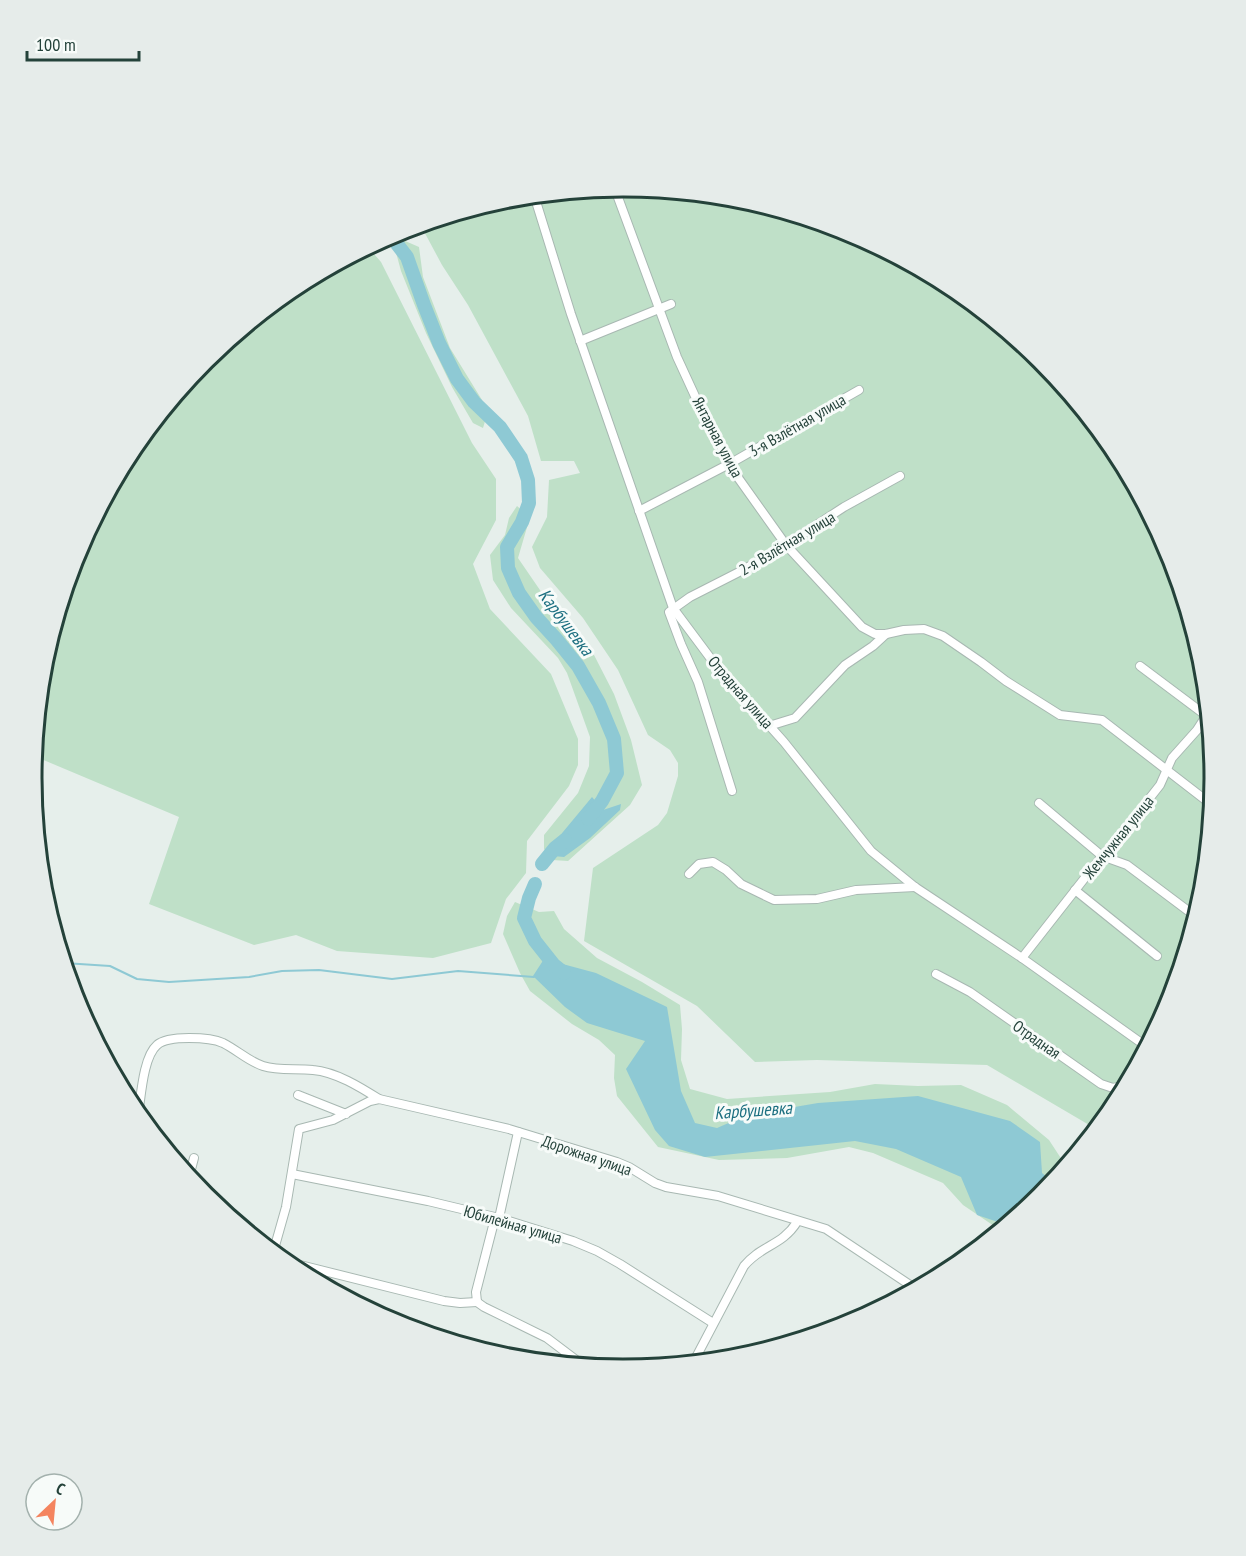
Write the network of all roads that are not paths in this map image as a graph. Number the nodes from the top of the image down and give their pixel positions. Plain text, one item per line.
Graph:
1 (618, 197) edge
2 (537, 204) edge
3 (671, 304) dead end
4 (659, 308) junction
5 (580, 341) junction
6 (860, 390) dead end
7 (731, 463) junction
8 (900, 476) dead end
9 (639, 511) junction
10 (786, 545) junction
11 (673, 608) junction
12 (886, 634) junction
13 (1140, 666) dead end
14 (1200, 710) edge
15 (1201, 724) edge
16 (770, 726) junction
17 (1166, 770) junction
18 (732, 791) dead end
19 (1203, 798) edge
20 (1039, 802) dead end
21 (1102, 856) junction
22 (689, 874) dead end
23 (915, 887) junction
24 (1076, 890) junction
25 (1188, 911) edge
26 (1157, 956) dead end
27 (1022, 958) junction
28 (936, 974) dead end
29 (1140, 1042) edge
30 (1114, 1088) edge
31 (298, 1095) dead end
32 (380, 1100) junction
33 (140, 1101) edge
34 (346, 1114) junction
35 (518, 1132) junction
36 (194, 1158) dead end
37 (192, 1167) edge
38 (292, 1174) junction
39 (497, 1218) junction
40 (797, 1222) junction
41 (275, 1244) edge
42 (311, 1268) edge
43 (908, 1284) edge
44 (477, 1302) junction
45 (713, 1323) junction
46 (697, 1354) edge
47 (572, 1357) edge

1 - 4 street, Янтарная улица
2 - 5 street, Отрадная улица
3 - 4 street
4 - 5 street
4 - 7 street, Янтарная улица
5 - 9 street, Отрадная улица
6 - 7 street, 3-я Взлётная улица
7 - 9 street, 3-я Взлётная улица
7 - 10 street, Янтарная улица
8 - 10 street, 2-я Взлётная улица
9 - 11 street, Отрадная улица
10 - 11 street, 2-я Взлётная улица
10 - 12 street, Янтарная улица
11 - 16 street, Отрадная улица
11 - 18 street
12 - 16 street
12 - 17 street
13 - 14 street
15 - 17 street, Жемчужная улица
16 - 23 street, Отрадная улица
17 - 19 street
17 - 21 street, Жемчужная улица
20 - 21 street
21 - 24 street, Жемчужная улица
21 - 25 street
22 - 23 street
23 - 27 street, Отрадная улица
24 - 26 street
24 - 27 street, Жемчужная улица
27 - 29 street, Отрадная улица
28 - 30 street, Отрадная
31 - 34 street
32 - 33 street
32 - 34 street
32 - 35 street, Дорожная улица
34 - 38 street
35 - 39 street
35 - 40 street, Дорожная улица
36 - 37 street
38 - 39 street, Юбилейная улица
38 - 41 street
39 - 44 street
39 - 45 street, Юбилейная улица
40 - 43 street, Дорожная улица
40 - 45 street
42 - 44 street
44 - 47 street
45 - 46 street

